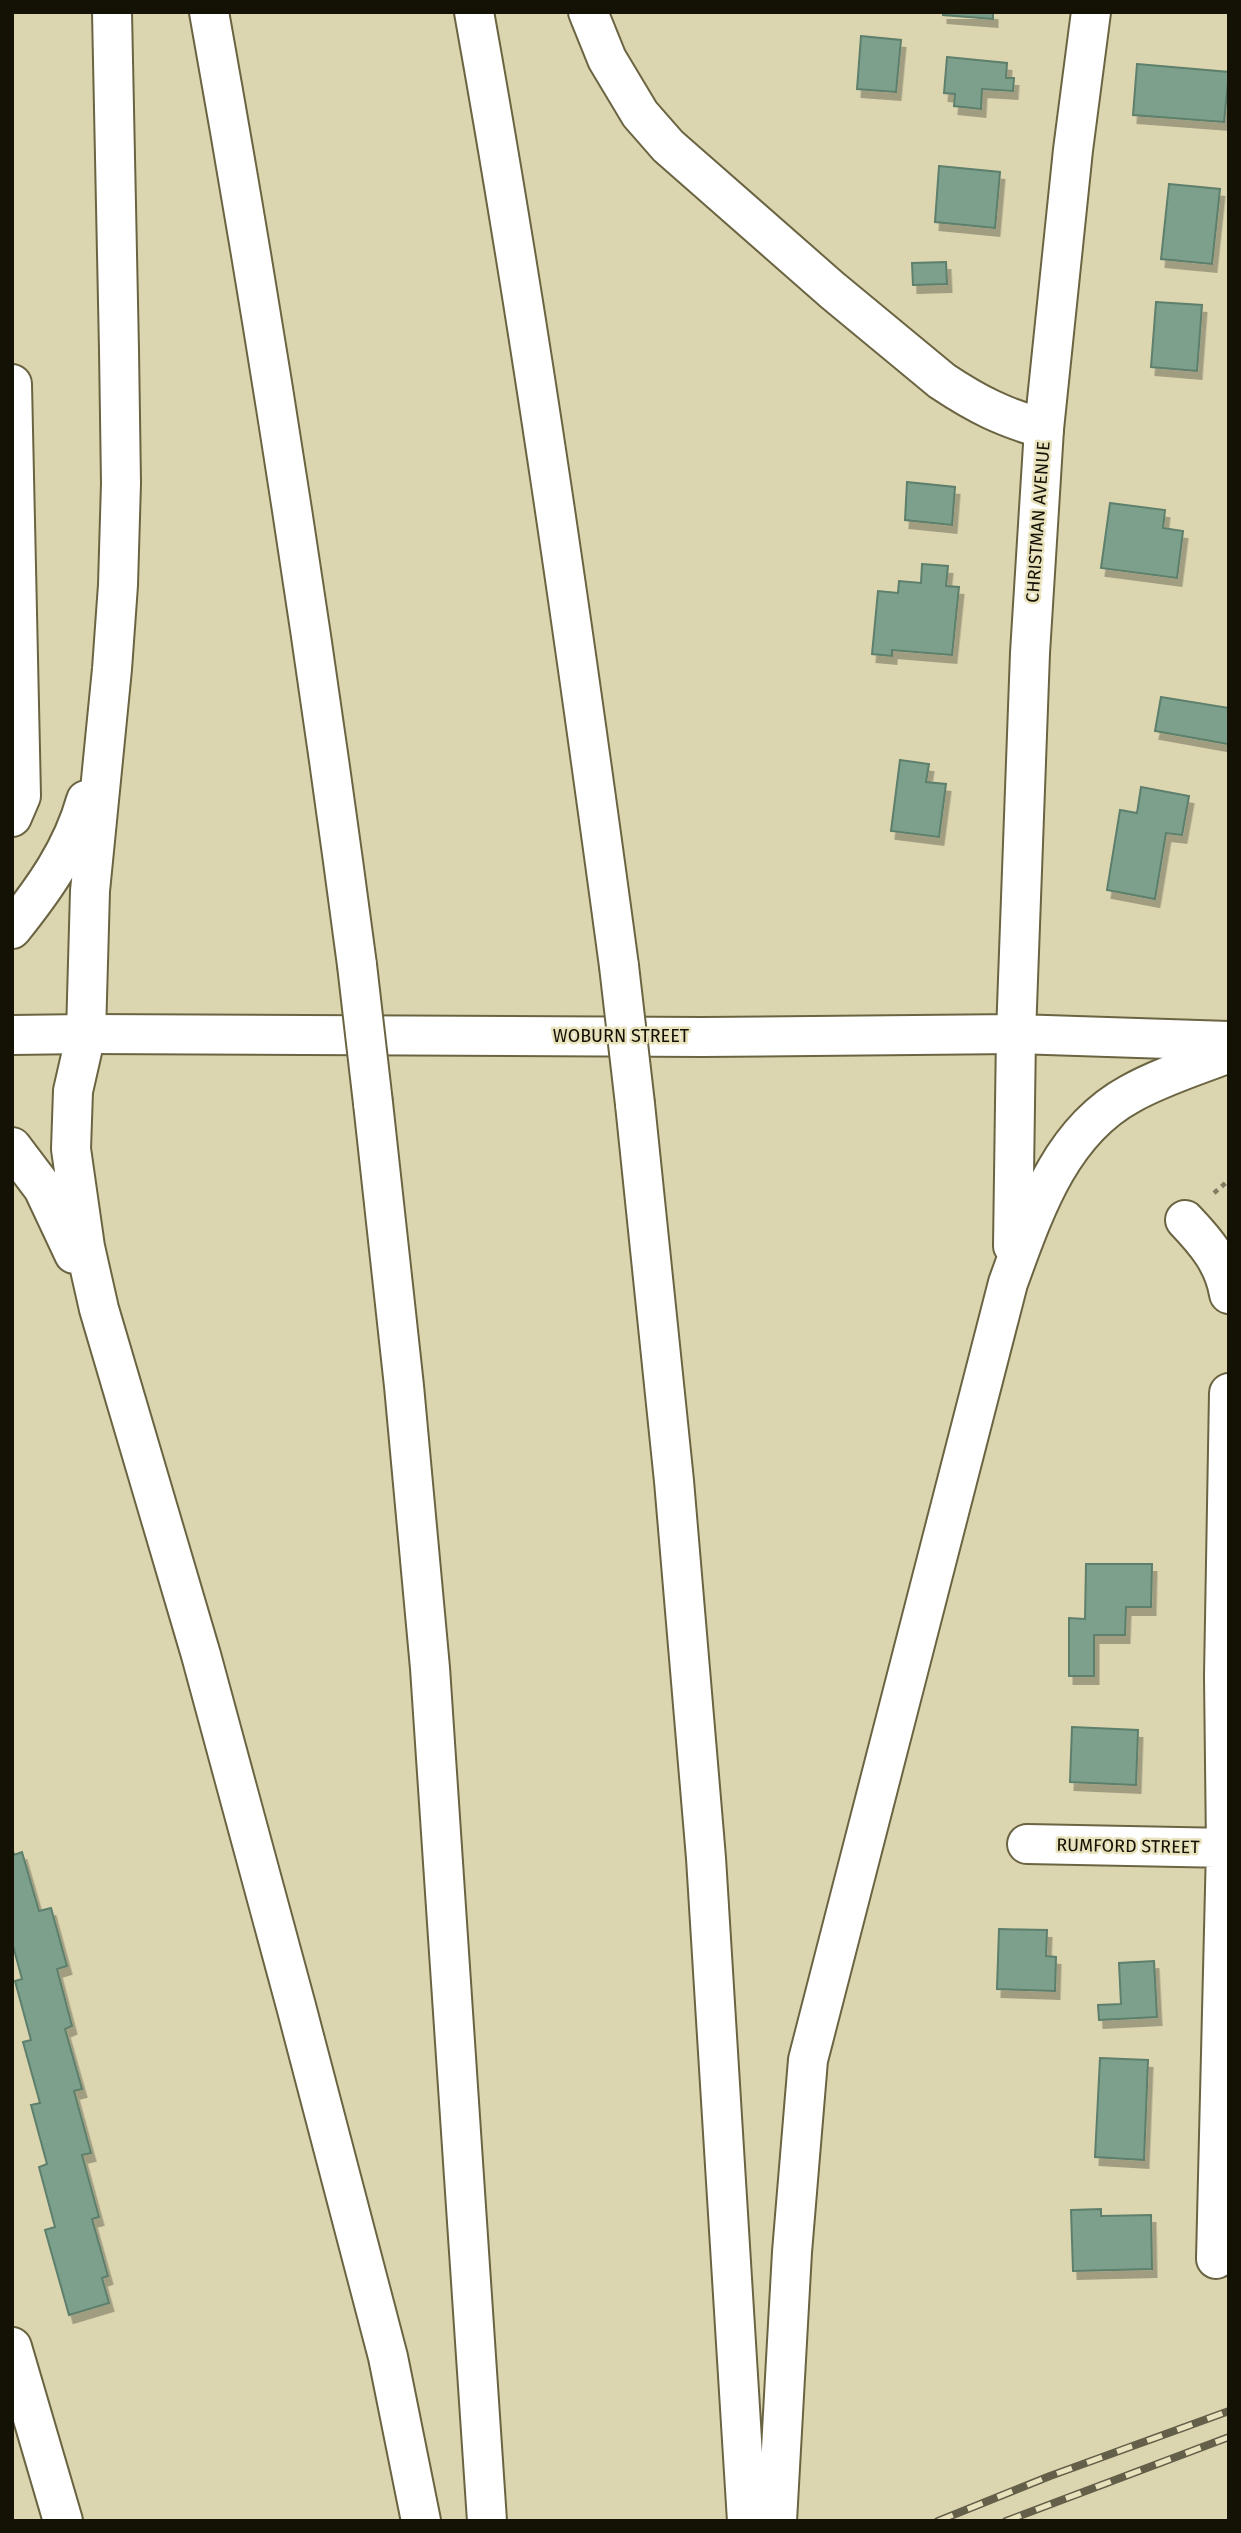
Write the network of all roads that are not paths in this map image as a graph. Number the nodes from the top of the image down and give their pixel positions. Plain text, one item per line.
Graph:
1 (112, 12) edge
2 (209, 12) edge
3 (474, 12) edge
4 (588, 12) edge
5 (1091, 12) edge
6 (12, 384) edge
7 (1044, 429) junction
8 (105, 734) junction
9 (12, 817) edge
10 (12, 929) edge
11 (86, 1034) junction
12 (1016, 1034) junction
13 (12, 1035) edge
14 (1229, 1041) edge
15 (1229, 1053) edge
16 (12, 1147) edge
17 (1185, 1220) dead end
18 (1008, 1283) junction
19 (1229, 1294) edge
20 (99, 1309) junction
21 (1229, 1393) edge
22 (1027, 1844) dead end
23 (1227, 1848) edge
24 (1216, 2259) dead end
25 (12, 2347) edge
26 (763, 2515) edge
27 (63, 2521) edge
28 (421, 2521) edge
29 (487, 2521) edge

1 - 8 main road
2 - 29 main road, bridge
3 - 26 main road, bridge
4 - 7 main road
5 - 7 main road, CHRISTMAN AVENUE
6 - 9 main road
7 - 12 main road, CHRISTMAN AVENUE
8 - 10 main road
8 - 11 main road
11 - 12 main road, WOBURN STREET
11 - 13 main road, WOBURN STREET
11 - 20 main road
12 - 14 main road, WOBURN STREET
12 - 18 main road, CHRISTMAN AVENUE
15 - 18 main road
16 - 20 main road
17 - 19 main road
18 - 26 main road
20 - 28 main road
21 - 23 main road
22 - 23 main road, RUMFORD STREET
23 - 24 main road
25 - 27 main road

